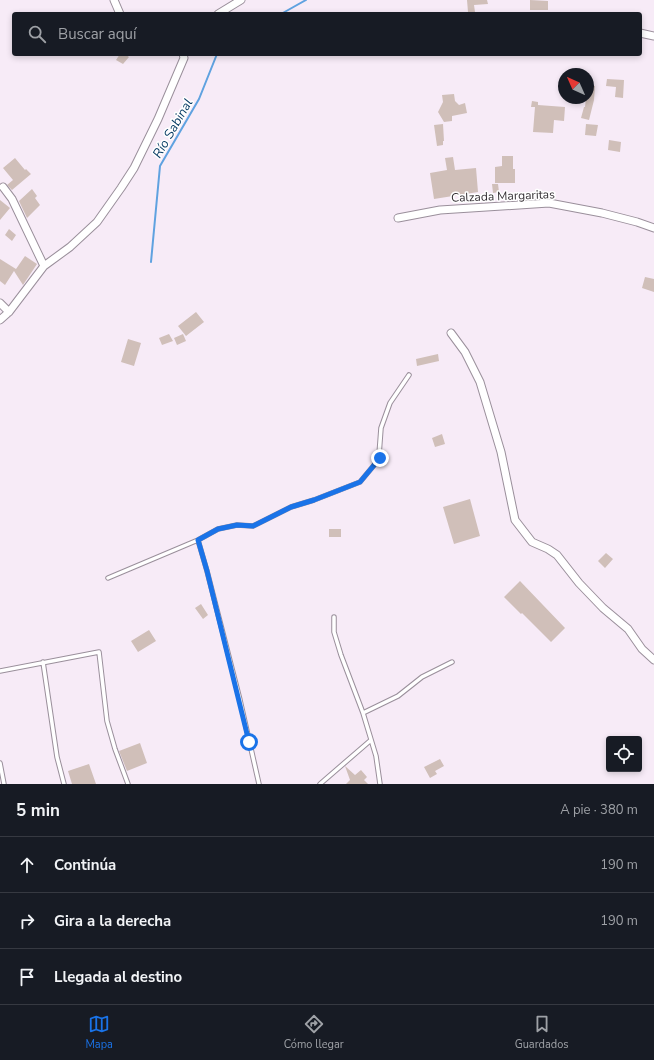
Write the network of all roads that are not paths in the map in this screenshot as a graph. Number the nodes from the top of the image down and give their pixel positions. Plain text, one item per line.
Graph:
1 (114, 0) edge
2 (241, 0) edge
3 (119, 12) edge
4 (221, 12) edge
5 (642, 33) edge
6 (654, 36) edge
7 (184, 56) edge
8 (3, 187) dead end
9 (398, 218) dead end
10 (654, 228) edge
11 (44, 266) junction
12 (0, 303) edge
13 (9, 312) junction
14 (0, 319) edge
15 (451, 333) dead end
16 (409, 375) dead end
17 (198, 540) junction
18 (108, 578) dead end
19 (334, 617) dead end
20 (654, 660) edge
21 (43, 662) junction
22 (452, 662) dead end
23 (0, 671) edge
24 (363, 713) junction
25 (371, 740) junction
26 (0, 763) edge
27 (1, 778) edge
28 (4, 784) edge
29 (64, 784) edge
30 (128, 784) edge
31 (259, 784) edge
32 (320, 784) edge
33 (380, 784) edge

1 - 3 street
2 - 4 street
5 - 6 street
7 - 11 street
8 - 11 street
9 - 10 street, Calzada Margaritas
11 - 13 street
12 - 13 street
13 - 14 street
15 - 20 street
16 - 17 lane
17 - 18 lane
17 - 31 lane
19 - 24 lane
21 - 23 lane
21 - 29 lane
21 - 30 lane
22 - 24 lane
24 - 25 lane
25 - 32 lane
25 - 33 lane
26 - 27 lane
27 - 28 lane

